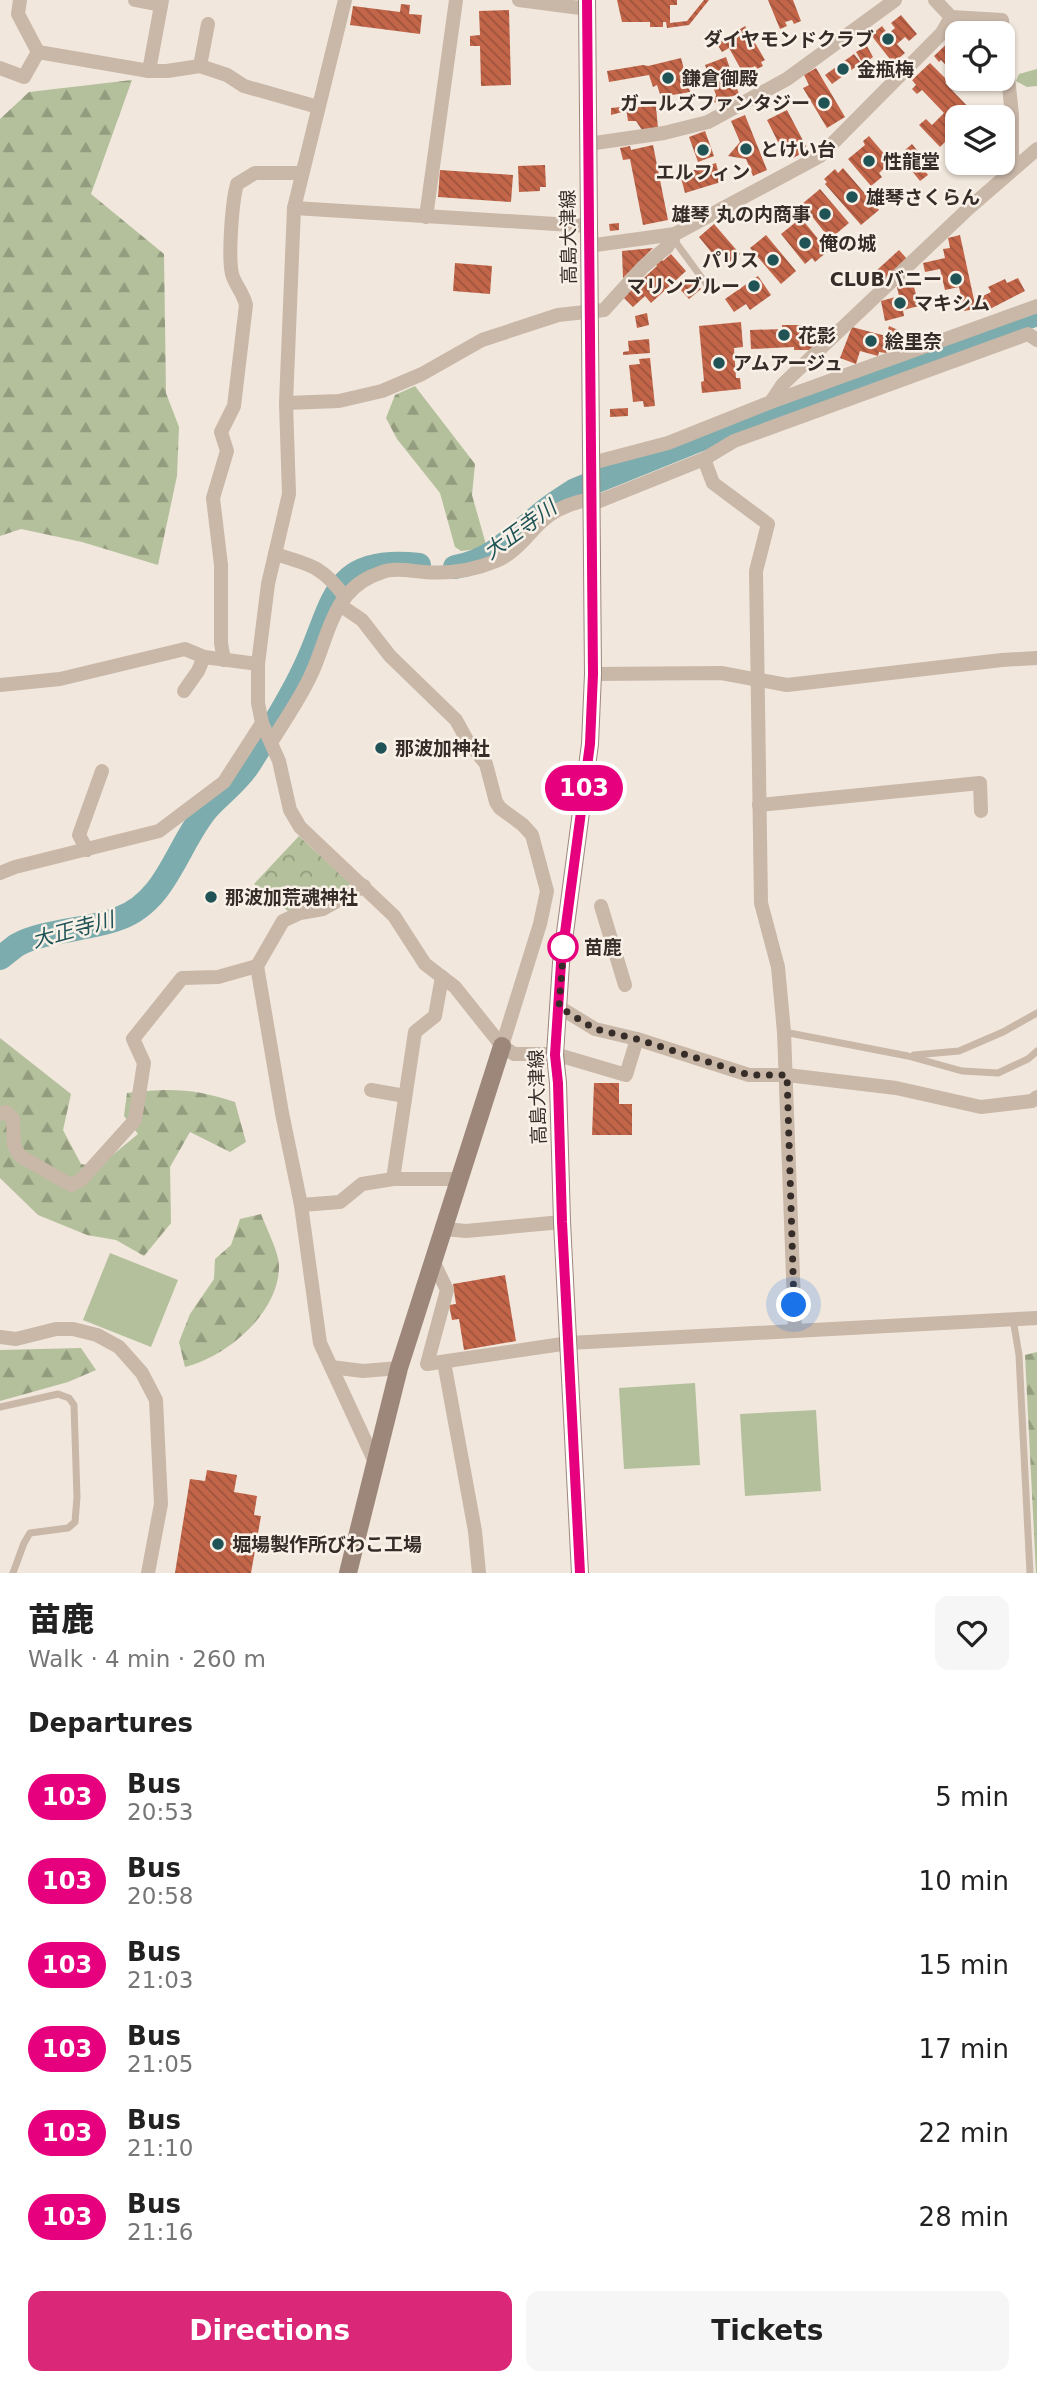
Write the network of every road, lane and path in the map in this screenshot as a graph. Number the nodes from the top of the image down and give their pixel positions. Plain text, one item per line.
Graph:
1 (20, 0) edge
2 (135, 0) edge
3 (345, 0) edge
4 (456, 0) edge
5 (519, 0) edge
6 (895, 0) edge
7 (935, 0) edge
8 (161, 2) edge
9 (587, 4) edge
10 (951, 17) junction
11 (208, 24) dead end
12 (38, 51) junction
13 (200, 66) junction
14 (0, 68) edge
15 (149, 71) junction
16 (1011, 105) edge
17 (317, 107) junction
18 (588, 144) junction
19 (1037, 149) edge
20 (1015, 167) edge
21 (302, 173) junction
22 (1006, 175) edge
23 (294, 208) junction
24 (426, 217) junction
25 (588, 226) junction
26 (674, 234) junction
27 (589, 246) junction
28 (707, 285) dead end
29 (1037, 306) edge
30 (590, 313) junction
31 (1037, 340) edge
32 (771, 402) junction
33 (286, 403) junction
34 (704, 459) junction
35 (592, 469) junction
36 (592, 499) junction
37 (275, 554) junction
38 (343, 599) junction
39 (204, 657) junction
40 (1037, 658) edge
41 (224, 660) junction
42 (258, 664) junction
43 (593, 674) junction
44 (757, 681) junction
45 (0, 685) edge
46 (184, 691) dead end
47 (267, 733) junction
48 (102, 771) dead end
49 (759, 805) junction
50 (981, 811) dead end
51 (88, 850) junction
52 (0, 873) edge
53 (364, 886) junction
54 (601, 906) dead end
55 (257, 966) junction
56 (442, 977) junction
57 (625, 985) dead end
58 (559, 1007) junction
59 (1037, 1013) edge
60 (784, 1032) junction
61 (637, 1039) junction
62 (502, 1046) junction
63 (1037, 1051) edge
64 (555, 1055) junction
65 (908, 1056) junction
66 (787, 1075) junction
67 (371, 1090) dead end
68 (405, 1096) junction
69 (1037, 1097) edge
70 (0, 1114) edge
71 (393, 1179) junction
72 (460, 1179) junction
73 (301, 1205) junction
74 (562, 1222) junction
75 (444, 1228) junction
76 (434, 1263) junction
77 (1013, 1318) junction
78 (1037, 1318) edge
79 (795, 1330) junction
80 (0, 1337) edge
81 (569, 1343) junction
82 (444, 1362) junction
83 (331, 1367) junction
84 (399, 1368) junction
85 (0, 1407) edge
86 (375, 1462) junction
87 (13, 1573) edge
88 (148, 1573) edge
89 (348, 1573) edge
90 (479, 1573) edge
91 (580, 1573) edge
92 (1030, 1573) edge

1 - 12 street
2 - 8 street
3 - 17 street
4 - 24 street
5 - 9 street
6 - 18 street
7 - 10 street
8 - 15 street
9 - 18 main road, 高島大津線
10 - 16 street
10 - 26 street
11 - 13 street
12 - 14 street
12 - 15 street
13 - 15 street
13 - 17 street
17 - 21 street
18 - 25 main road, 高島大津線
19 - 20 street
21 - 23 street
21 - 41 street
22 - 32 street
23 - 24 street
23 - 33 street
24 - 25 street
25 - 27 main road, 高島大津線
26 - 27 street
26 - 28 lane
26 - 30 street
27 - 30 main road, 高島大津線
29 - 32 street
30 - 33 street
30 - 35 main road, 高島大津線
31 - 34 street
32 - 35 street
33 - 37 street
34 - 36 street
34 - 44 street
35 - 36 main road, 高島大津線
36 - 38 street
36 - 43 main road, 高島大津線
37 - 38 street
37 - 42 street
38 - 47 street
38 - 62 street
39 - 41 street
39 - 45 street
39 - 46 street
40 - 44 street
41 - 42 street
42 - 47 street
43 - 44 street
43 - 58 main road, 高島大津線
44 - 49 street
47 - 51 street
47 - 53 street
48 - 51 street
49 - 50 street
49 - 60 street
51 - 52 street
53 - 55 street
53 - 56 street
54 - 57 street
55 - 70 street
55 - 73 street
56 - 62 street
56 - 68 street
58 - 61 street
58 - 64 main road, 高島大津線
59 - 65 lane
60 - 65 lane
60 - 66 street
61 - 64 street
61 - 66 street
62 - 64 street
62 - 72 main road
63 - 65 lane
64 - 74 main road, 高島大津線
66 - 69 street
66 - 79 street
67 - 68 street
68 - 71 street
71 - 72 street
71 - 73 street
72 - 75 main road
73 - 83 street
74 - 75 street
74 - 81 main road, 高島大津線
75 - 76 main road
76 - 82 street
76 - 84 main road
77 - 78 street
77 - 79 street
77 - 92 lane
79 - 81 street
80 - 88 street
81 - 82 street
81 - 91 main road, 高島大津線
82 - 90 street
83 - 84 street
83 - 86 street
84 - 86 main road
85 - 87 lane
86 - 89 main road

